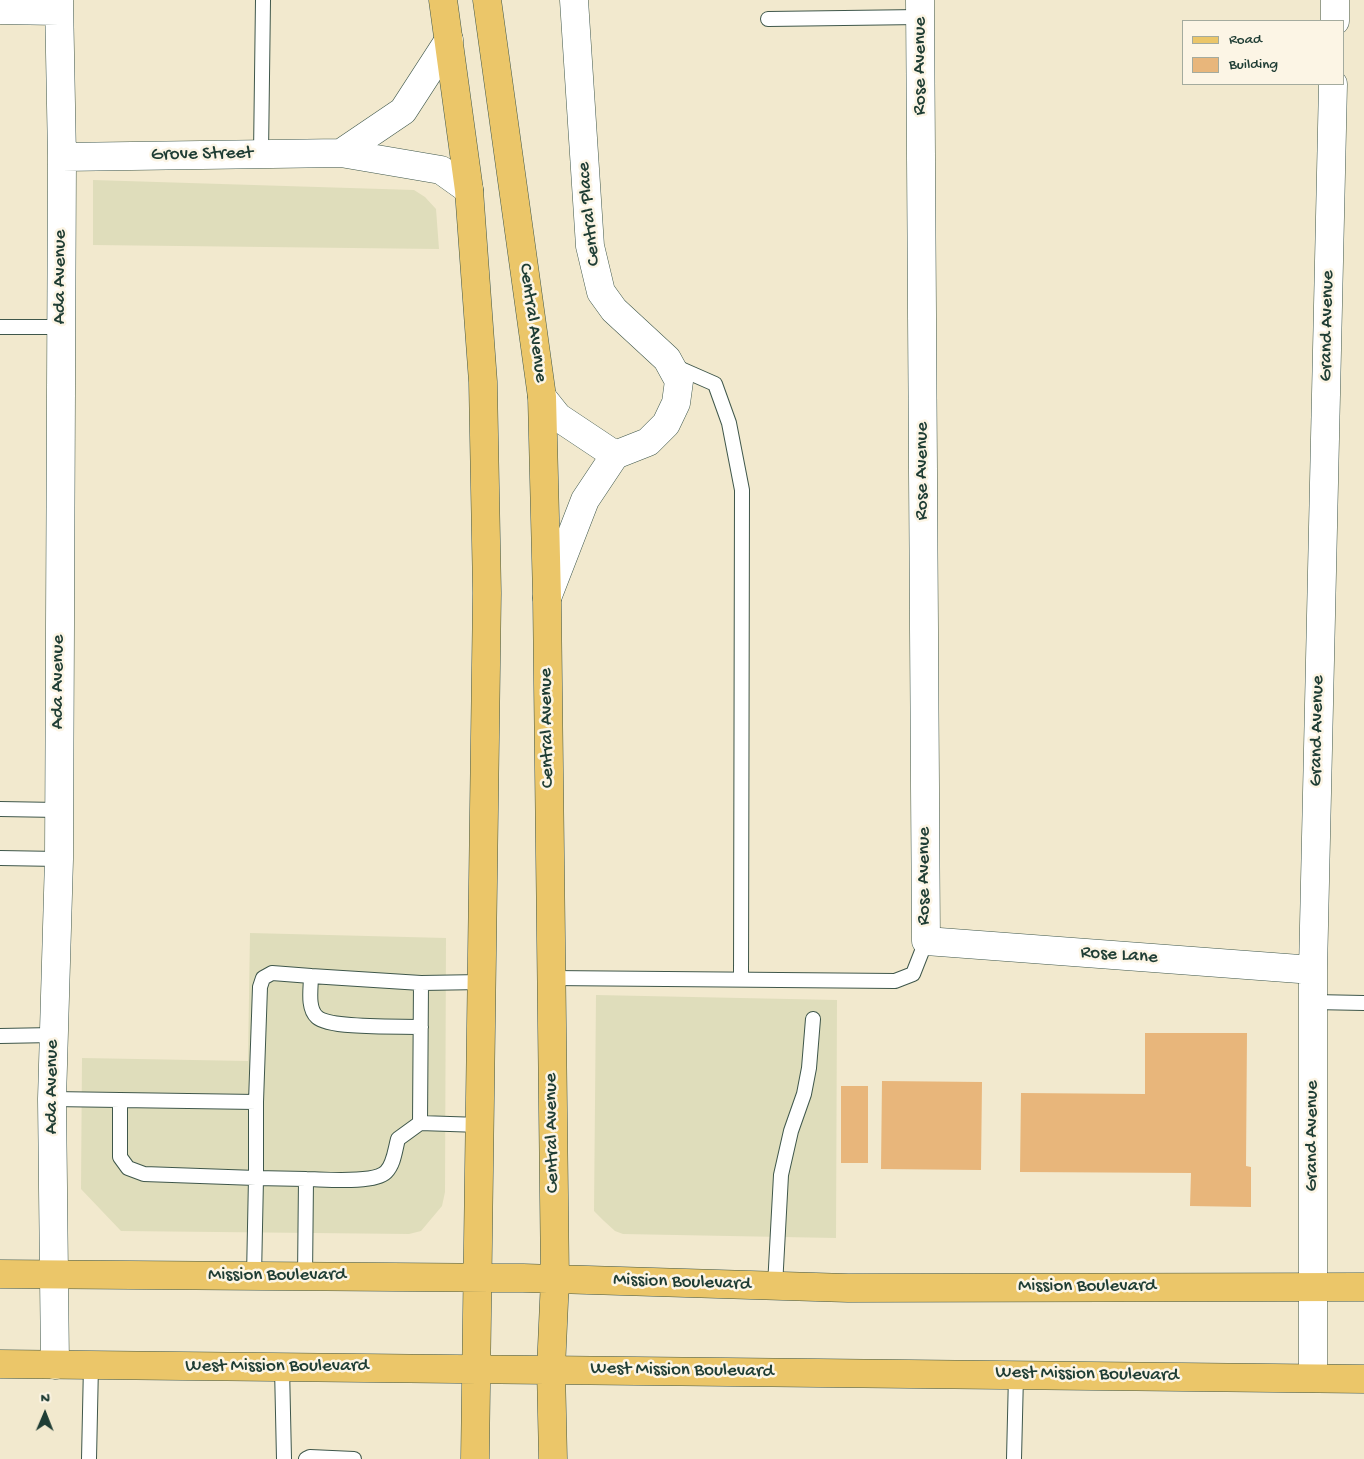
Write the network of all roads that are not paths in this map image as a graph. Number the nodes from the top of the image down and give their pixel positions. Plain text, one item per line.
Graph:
1 (263, 0) edge
2 (443, 0) edge
3 (487, 0) edge
4 (574, 0) edge
5 (1335, 0) edge
6 (59, 6) edge
7 (920, 9) edge
8 (0, 10) edge
9 (768, 19) dead end
10 (1335, 20) edge
11 (449, 40) junction
12 (1334, 85) edge
13 (341, 153) junction
14 (261, 154) junction
15 (62, 157) junction
16 (469, 190) junction
17 (0, 326) edge
18 (61, 327) junction
19 (669, 364) junction
20 (542, 397) junction
21 (615, 456) junction
22 (547, 598) junction
23 (0, 809) edge
24 (58, 810) junction
25 (0, 858) edge
26 (59, 859) junction
27 (926, 941) junction
28 (1313, 970) junction
29 (312, 976) junction
30 (551, 978) junction
31 (742, 980) junction
32 (421, 982) junction
33 (482, 982) junction
34 (1313, 1002) junction
35 (1364, 1003) edge
36 (813, 1019) dead end
37 (420, 1027) junction
38 (53, 1035) junction
39 (0, 1036) edge
40 (52, 1099) junction
41 (120, 1101) junction
42 (256, 1102) junction
43 (420, 1123) junction
44 (480, 1125) junction
45 (256, 1178) junction
46 (306, 1179) junction
47 (0, 1274) edge
48 (54, 1275) junction
49 (254, 1276) junction
50 (305, 1277) junction
51 (477, 1278) junction
52 (555, 1279) junction
53 (775, 1286) junction
54 (1313, 1286) junction
55 (1364, 1287) edge
56 (0, 1364) edge
57 (56, 1365) junction
58 (92, 1365) junction
59 (282, 1366) junction
60 (476, 1368) junction
61 (551, 1369) junction
62 (1016, 1375) junction
63 (1313, 1378) junction
64 (1364, 1379) edge
65 (89, 1459) edge
66 (284, 1459) edge
67 (306, 1459) edge
68 (354, 1459) edge
69 (475, 1459) edge
70 (553, 1459) edge
71 (1014, 1459) edge

1 - 14 lane
2 - 11 main road
3 - 20 main road, Central Avenue
4 - 19 street, Central Place
5 - 10 street
6 - 8 street
6 - 15 street, Ada Avenue
7 - 9 lane
7 - 27 street, Rose Avenue
11 - 13 street
11 - 16 main road
12 - 28 street, Grand Avenue
13 - 14 street, Grove Street
13 - 16 street, Grove Street
14 - 15 street, Grove Street
15 - 18 street, Ada Avenue
16 - 33 main road
17 - 18 lane
18 - 24 street, Ada Avenue
19 - 21 street, Central Place
19 - 31 lane
20 - 21 street
20 - 22 main road, Central Avenue
21 - 22 street
22 - 30 main road, Central Avenue
23 - 24 lane
24 - 26 street, Ada Avenue
25 - 26 lane
26 - 38 street, Ada Avenue
27 - 28 street, Rose Lane
27 - 31 lane
28 - 34 street, Grand Avenue
29 - 32 lane
29 - 37 lane
29 - 42 lane
30 - 31 lane
30 - 52 main road, Central Avenue
32 - 33 lane
32 - 37 lane
33 - 44 main road
34 - 35 lane
34 - 54 street, Grand Avenue
36 - 53 lane
37 - 43 lane
38 - 39 lane
38 - 40 street, Ada Avenue
40 - 41 lane
40 - 48 street, Ada Avenue
41 - 42 lane
41 - 45 lane
42 - 45 lane
43 - 44 lane
43 - 46 lane
44 - 51 main road
45 - 46 lane
45 - 49 lane
46 - 50 lane
47 - 48 main road, Mission Boulevard
48 - 49 main road, Mission Boulevard
48 - 57 street, Ada Avenue
49 - 50 main road, Mission Boulevard
50 - 51 main road, Mission Boulevard
51 - 52 main road, Mission Boulevard
51 - 60 main road
52 - 53 main road, Mission Boulevard
52 - 61 main road, Central Avenue
53 - 54 main road, Mission Boulevard
54 - 55 main road, Mission Boulevard
54 - 63 street, Grand Avenue
56 - 57 main road, West Mission Boulevard
57 - 58 main road, West Mission Boulevard
58 - 59 main road, West Mission Boulevard
58 - 65 lane
59 - 60 main road, West Mission Boulevard
59 - 66 lane
60 - 61 main road, West Mission Boulevard
60 - 69 main road
61 - 62 main road, West Mission Boulevard
61 - 70 main road, Central Avenue
62 - 63 main road, West Mission Boulevard
62 - 71 lane
63 - 64 main road, West Mission Boulevard
67 - 68 lane

